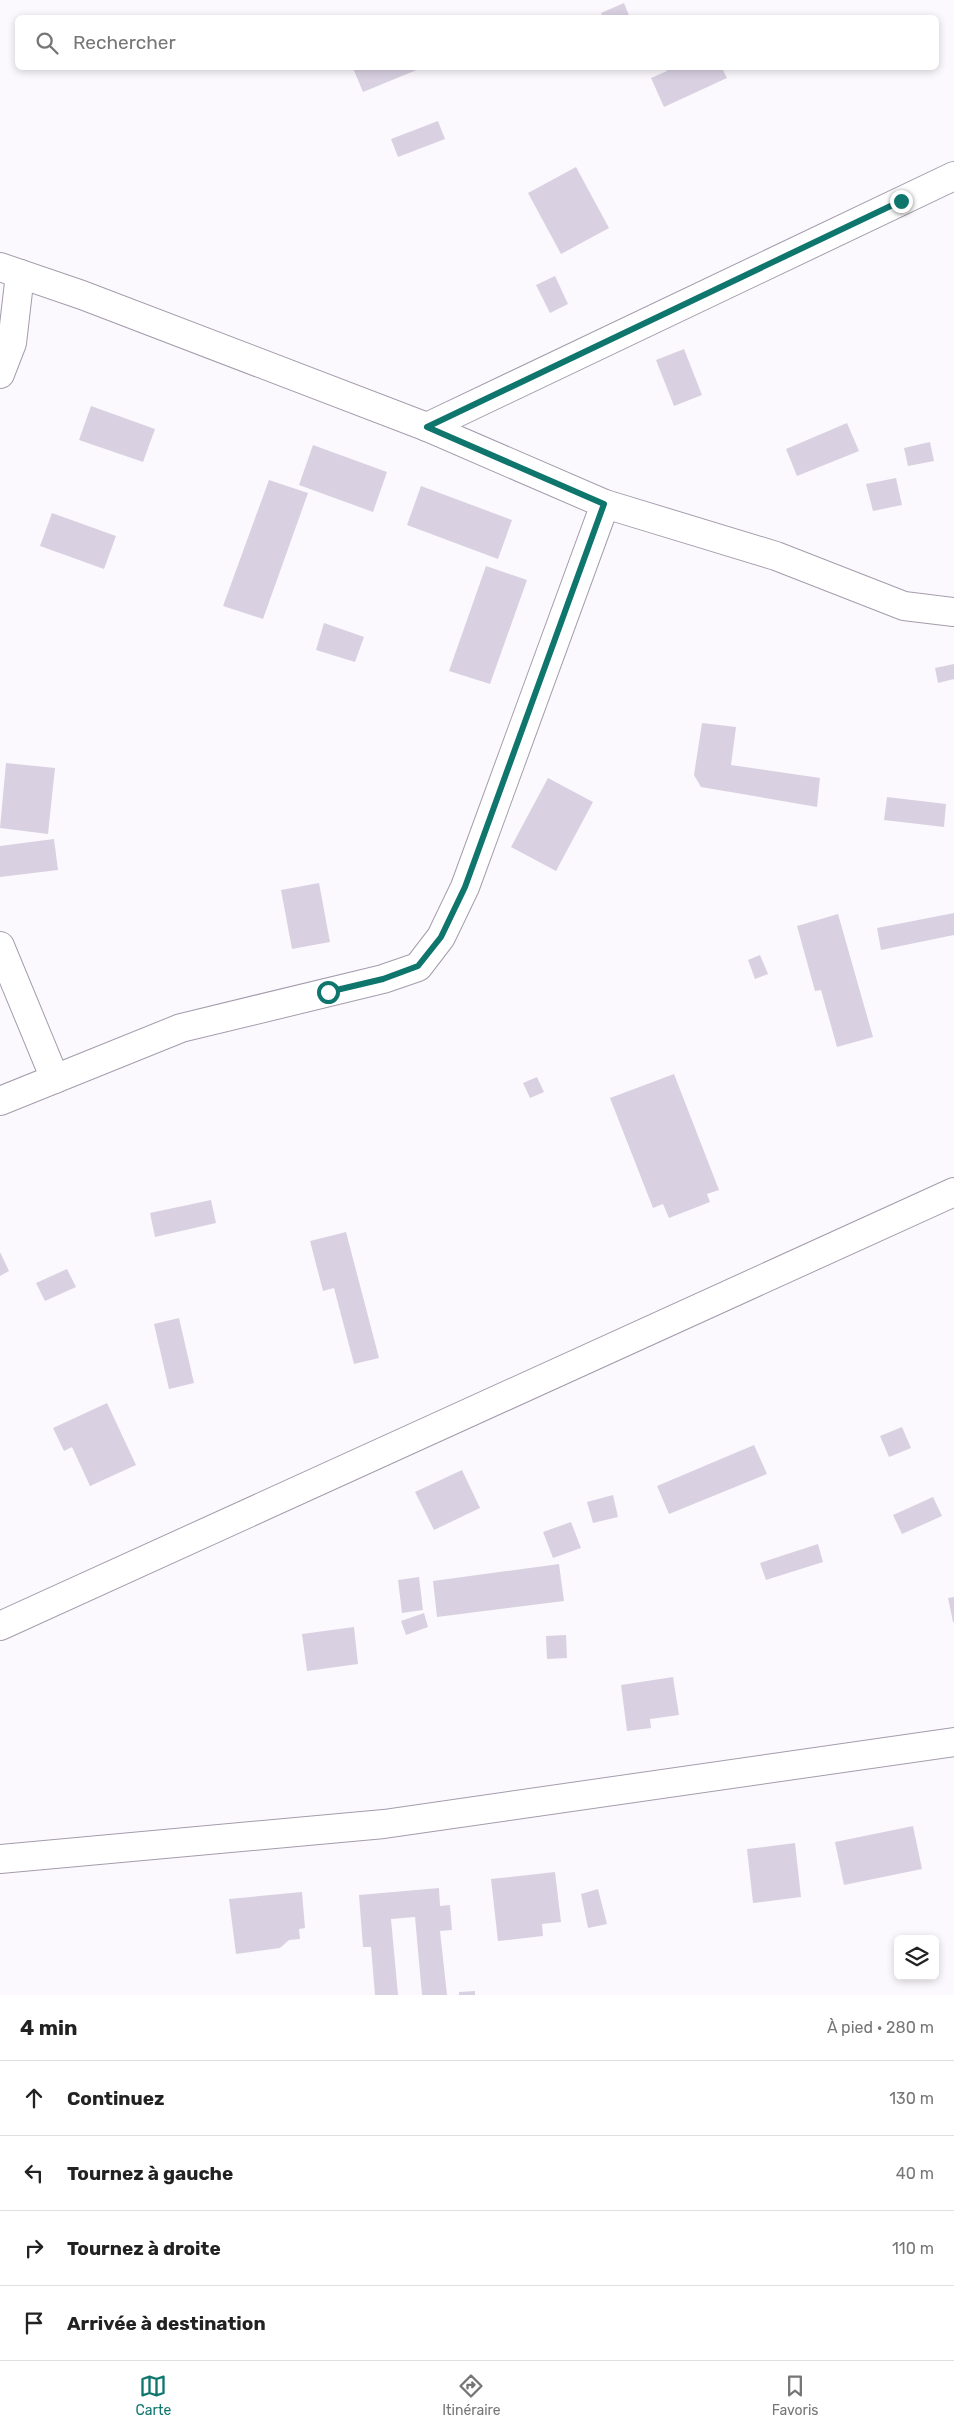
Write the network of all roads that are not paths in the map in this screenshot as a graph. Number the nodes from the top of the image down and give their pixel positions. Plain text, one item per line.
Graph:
1 (954, 176) edge
2 (10, 270) edge
3 (0, 374) edge
4 (427, 427) junction
5 (604, 504) junction
6 (954, 612) edge
7 (0, 946) edge
8 (55, 1079) junction
9 (0, 1101) edge
10 (954, 1192) edge
11 (0, 1626) edge
12 (954, 1742) edge
13 (0, 1859) edge

1 - 4 street
2 - 3 street
2 - 4 street
4 - 5 street
5 - 6 street
5 - 8 street
7 - 8 street
8 - 9 street
10 - 11 street
12 - 13 street

